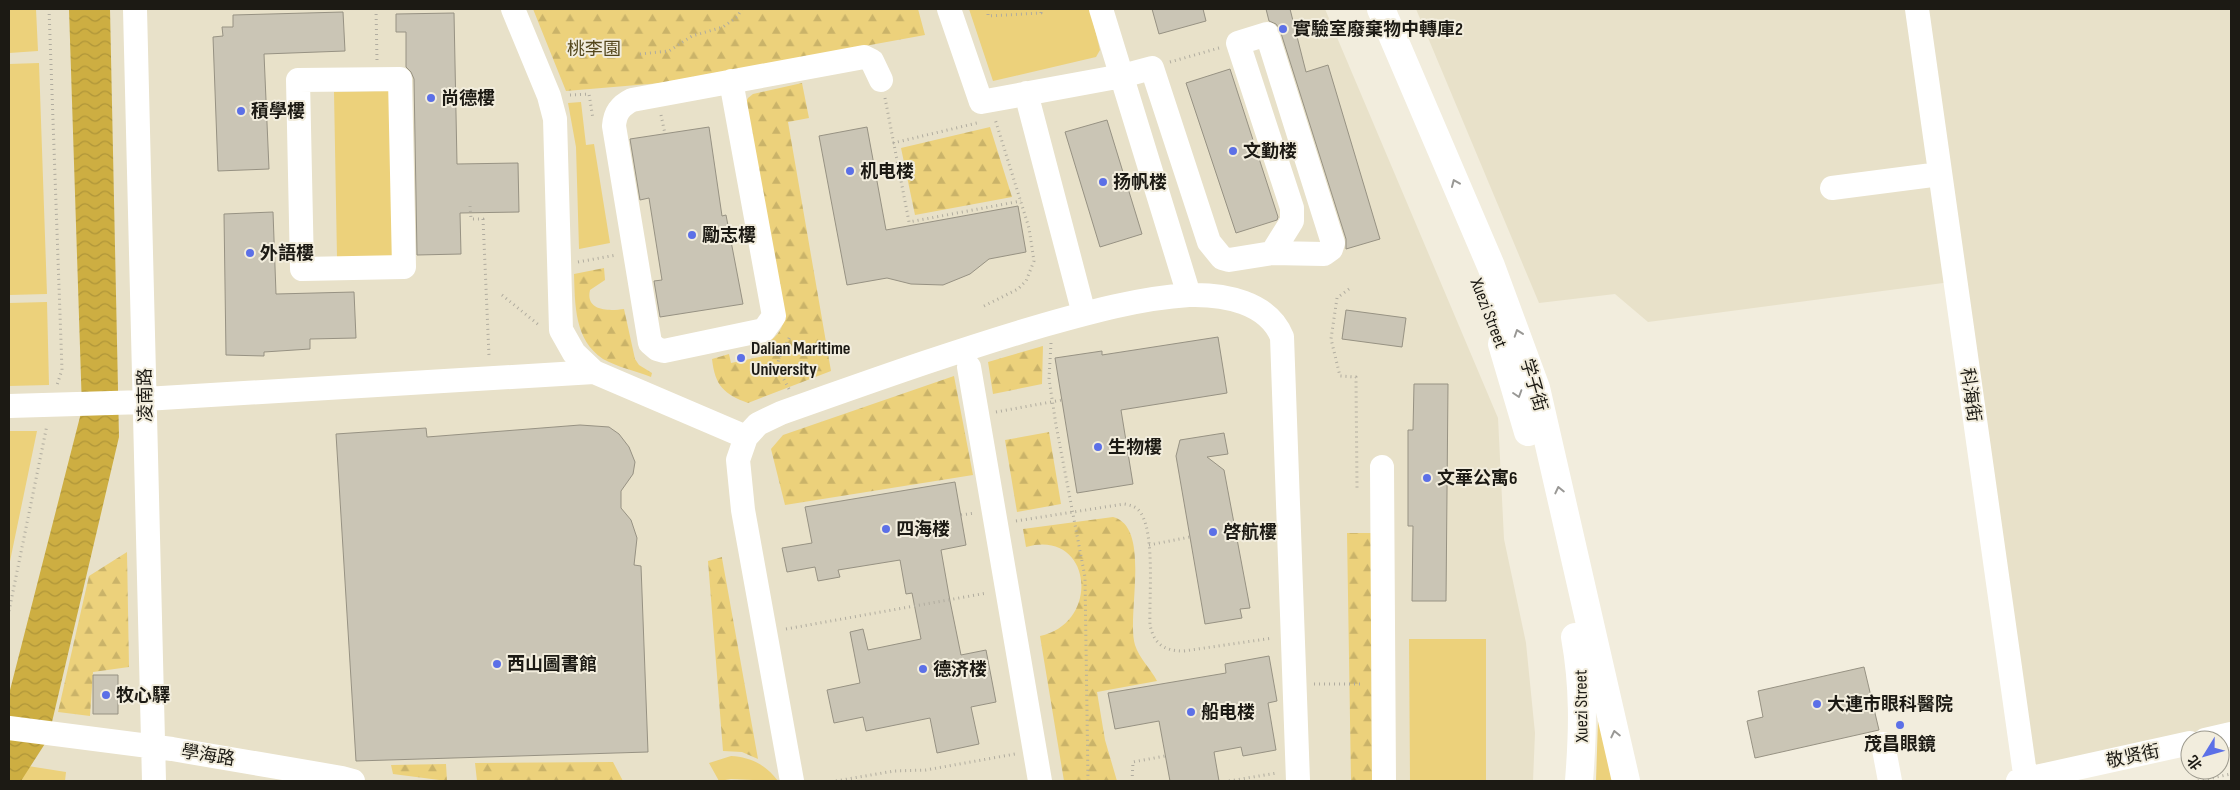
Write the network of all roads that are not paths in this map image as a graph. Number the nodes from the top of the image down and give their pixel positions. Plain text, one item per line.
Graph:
1 (135, 9) edge
2 (513, 9) edge
3 (949, 9) edge
4 (1101, 9) edge
5 (1360, 9) edge
6 (1381, 9) edge
7 (1917, 9) edge
8 (1122, 76) junction
9 (378, 79) joint
10 (881, 80) road end
11 (731, 81) junction
12 (1026, 93) junction
13 (1940, 174) junction
14 (1832, 188) dead end
15 (1272, 253) junction
16 (1189, 295) junction
17 (1084, 314) junction
18 (969, 366) dead end
19 (594, 372) junction
20 (145, 400) junction
21 (9, 406) edge
22 (746, 437) junction
23 (1382, 466) dead end
24 (9, 728) edge
25 (1883, 744) dead end
26 (2180, 745) edge
27 (154, 747) junction
28 (1288, 777) edge
29 (154, 781) edge
30 (353, 781) edge
31 (792, 781) edge
32 (1040, 781) edge
33 (1384, 781) edge
34 (1579, 781) edge
35 (1626, 781) edge
36 (1890, 781) edge
37 (2023, 781) edge

1 - 20 street, 凌南路
2 - 19 street
3 - 12 street
4 - 8 street
5 -> 34 main road, Xuezi Street
35 -> 6 main road, 学子街
7 - 13 street, 科海街
8 - 12 street
8 - 15 street
8 - 16 street
9 - 9 street
10 - 11 street
11 - 11 street
12 - 17 street
13 - 14 street
13 - 37 street, 科海街
15 - 15 street
16 - 17 street
16 - 28 street
17 - 22 street
18 - 32 street
19 - 20 street
19 - 22 street
20 - 21 street
20 - 27 street, 凌南路
22 - 31 street
23 - 33 street
24 - 27 street, 學海路
25 - 36 street
26 - 37 street, 敬贤街
27 - 29 street, 凌南路
27 - 30 street, 學海路

